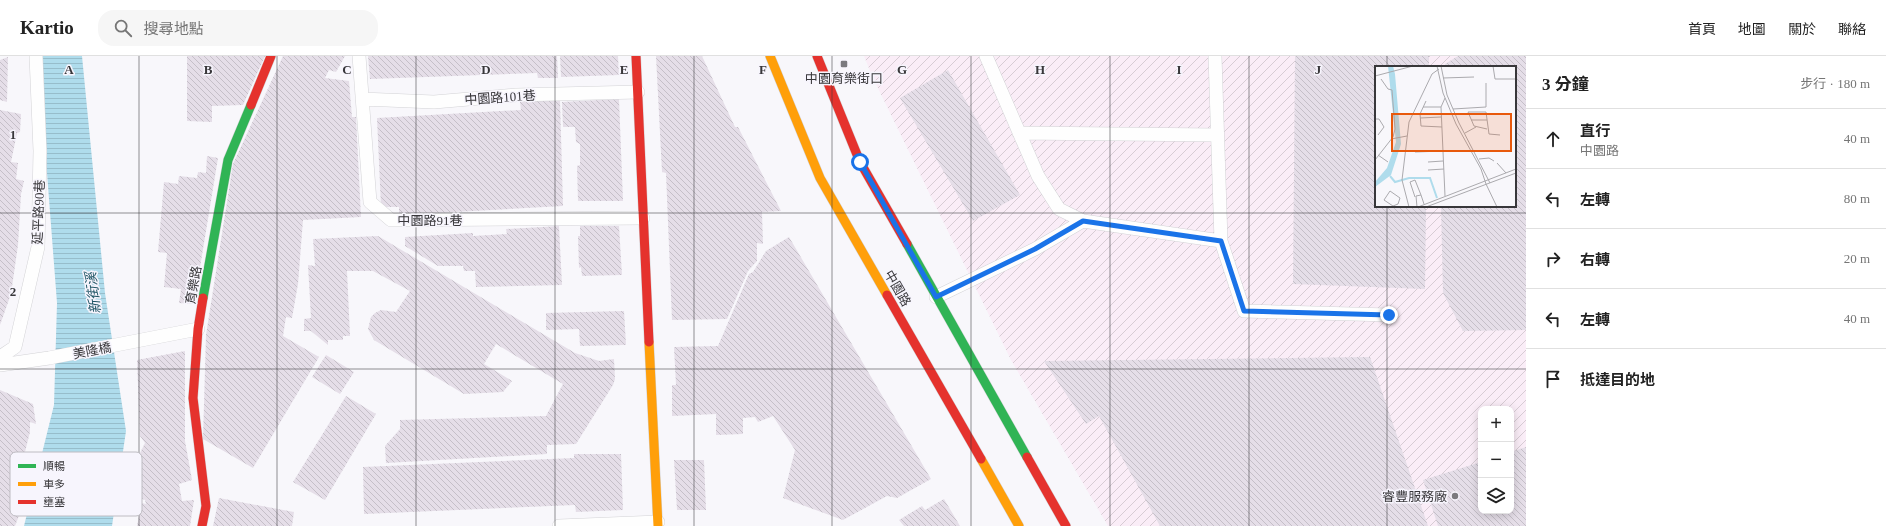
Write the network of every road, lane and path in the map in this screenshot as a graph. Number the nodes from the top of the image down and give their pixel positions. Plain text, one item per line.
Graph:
1 (36, 56) edge
2 (270, 56) edge
3 (359, 56) edge
4 (636, 56) edge
5 (770, 56) edge
6 (817, 56) edge
7 (986, 56) edge
8 (1215, 56) edge
9 (638, 92) junction
10 (362, 99) junction
11 (1019, 133) junction
12 (1218, 135) junction
13 (643, 218) junction
14 (1083, 221) junction
15 (1221, 241) junction
16 (936, 297) junction
17 (1389, 315) dead end
18 (198, 329) junction
19 (0, 357) edge
20 (0, 365) edge
21 (658, 524) edge
22 (202, 526) edge
23 (559, 526) edge
24 (1019, 526) edge
25 (1066, 526) edge

1 - 19 lane, 延平路90巷
2 - 18 main road, 育樂路
3 - 10 lane, 中園路91巷
4 - 9 main road
5 - 24 main road, 中園路
6 - 16 main road
7 - 11 lane
8 - 12 lane
9 - 10 lane, 中園路101巷
9 - 13 main road
10 - 13 lane, 中園路91巷
11 - 12 lane
11 - 14 lane
12 - 15 lane
13 - 21 main road
14 - 15 lane
14 - 16 lane
15 - 17 lane
16 - 25 main road
18 - 20 lane, 美隆橋
18 - 22 main road, 育樂路
21 - 23 lane

